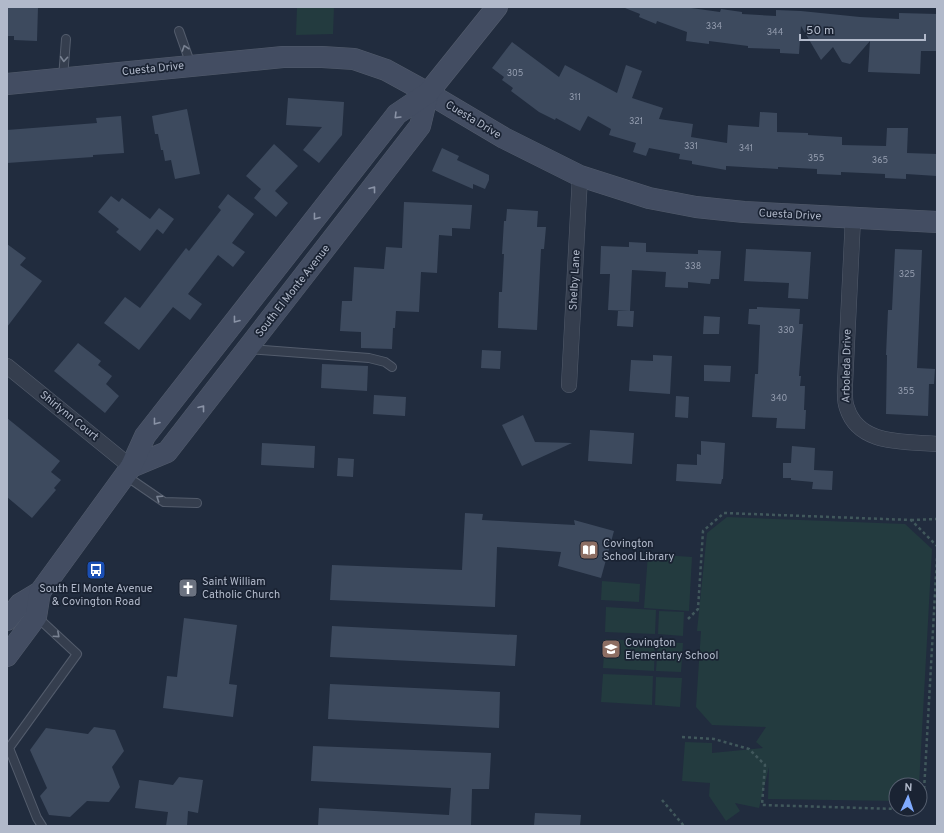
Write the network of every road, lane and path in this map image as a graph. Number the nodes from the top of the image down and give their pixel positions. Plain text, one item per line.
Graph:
1 (498, 7) edge
2 (179, 31) dead end
3 (66, 39) dead end
4 (191, 66) junction
5 (63, 78) junction
6 (7, 84) edge
7 (428, 93) junction
8 (580, 176) junction
9 (853, 218) junction
10 (937, 222) edge
11 (248, 349) junction
12 (7, 366) edge
13 (392, 367) dead end
14 (569, 385) dead end
15 (937, 444) edge
16 (128, 471) junction
17 (197, 503) dead end
18 (937, 519) edge
19 (911, 520) junction
20 (937, 546) edge
21 (937, 558) edge
22 (28, 610) junction
23 (688, 619) dead end
24 (7, 620) edge
25 (7, 656) edge
26 (682, 737) dead end
27 (925, 777) edge
28 (662, 800) dead end
29 (888, 808) edge
30 (42, 826) edge
31 (684, 826) edge

1 - 7 main road, South El Monte Avenue
4 -> 2 lane
3 -> 5 lane
4 - 5 main road, Cuesta Drive
4 - 7 main road, Cuesta Drive
5 - 6 main road, Cuesta Drive
7 - 8 main road, Cuesta Drive
11 -> 7 main road, South El Monte Avenue
7 -> 16 main road, South El Monte Avenue
8 - 9 main road, Cuesta Drive
8 - 14 street, Shelby Lane
9 - 10 main road, Cuesta Drive
9 - 15 street, Arboleda Drive
11 - 13 lane
16 -> 11 main road, South El Monte Avenue
12 - 16 street, Shirlynn Court
17 -> 16 lane
16 - 22 main road, South El Monte Avenue
18 - 19 path
19 - 20 path
19 - 23 path
21 - 27 path
22 - 24 main road, South El Monte Avenue
22 - 25 main road, South El Monte Avenue
22 -> 30 lane
26 - 29 path
28 - 31 path

